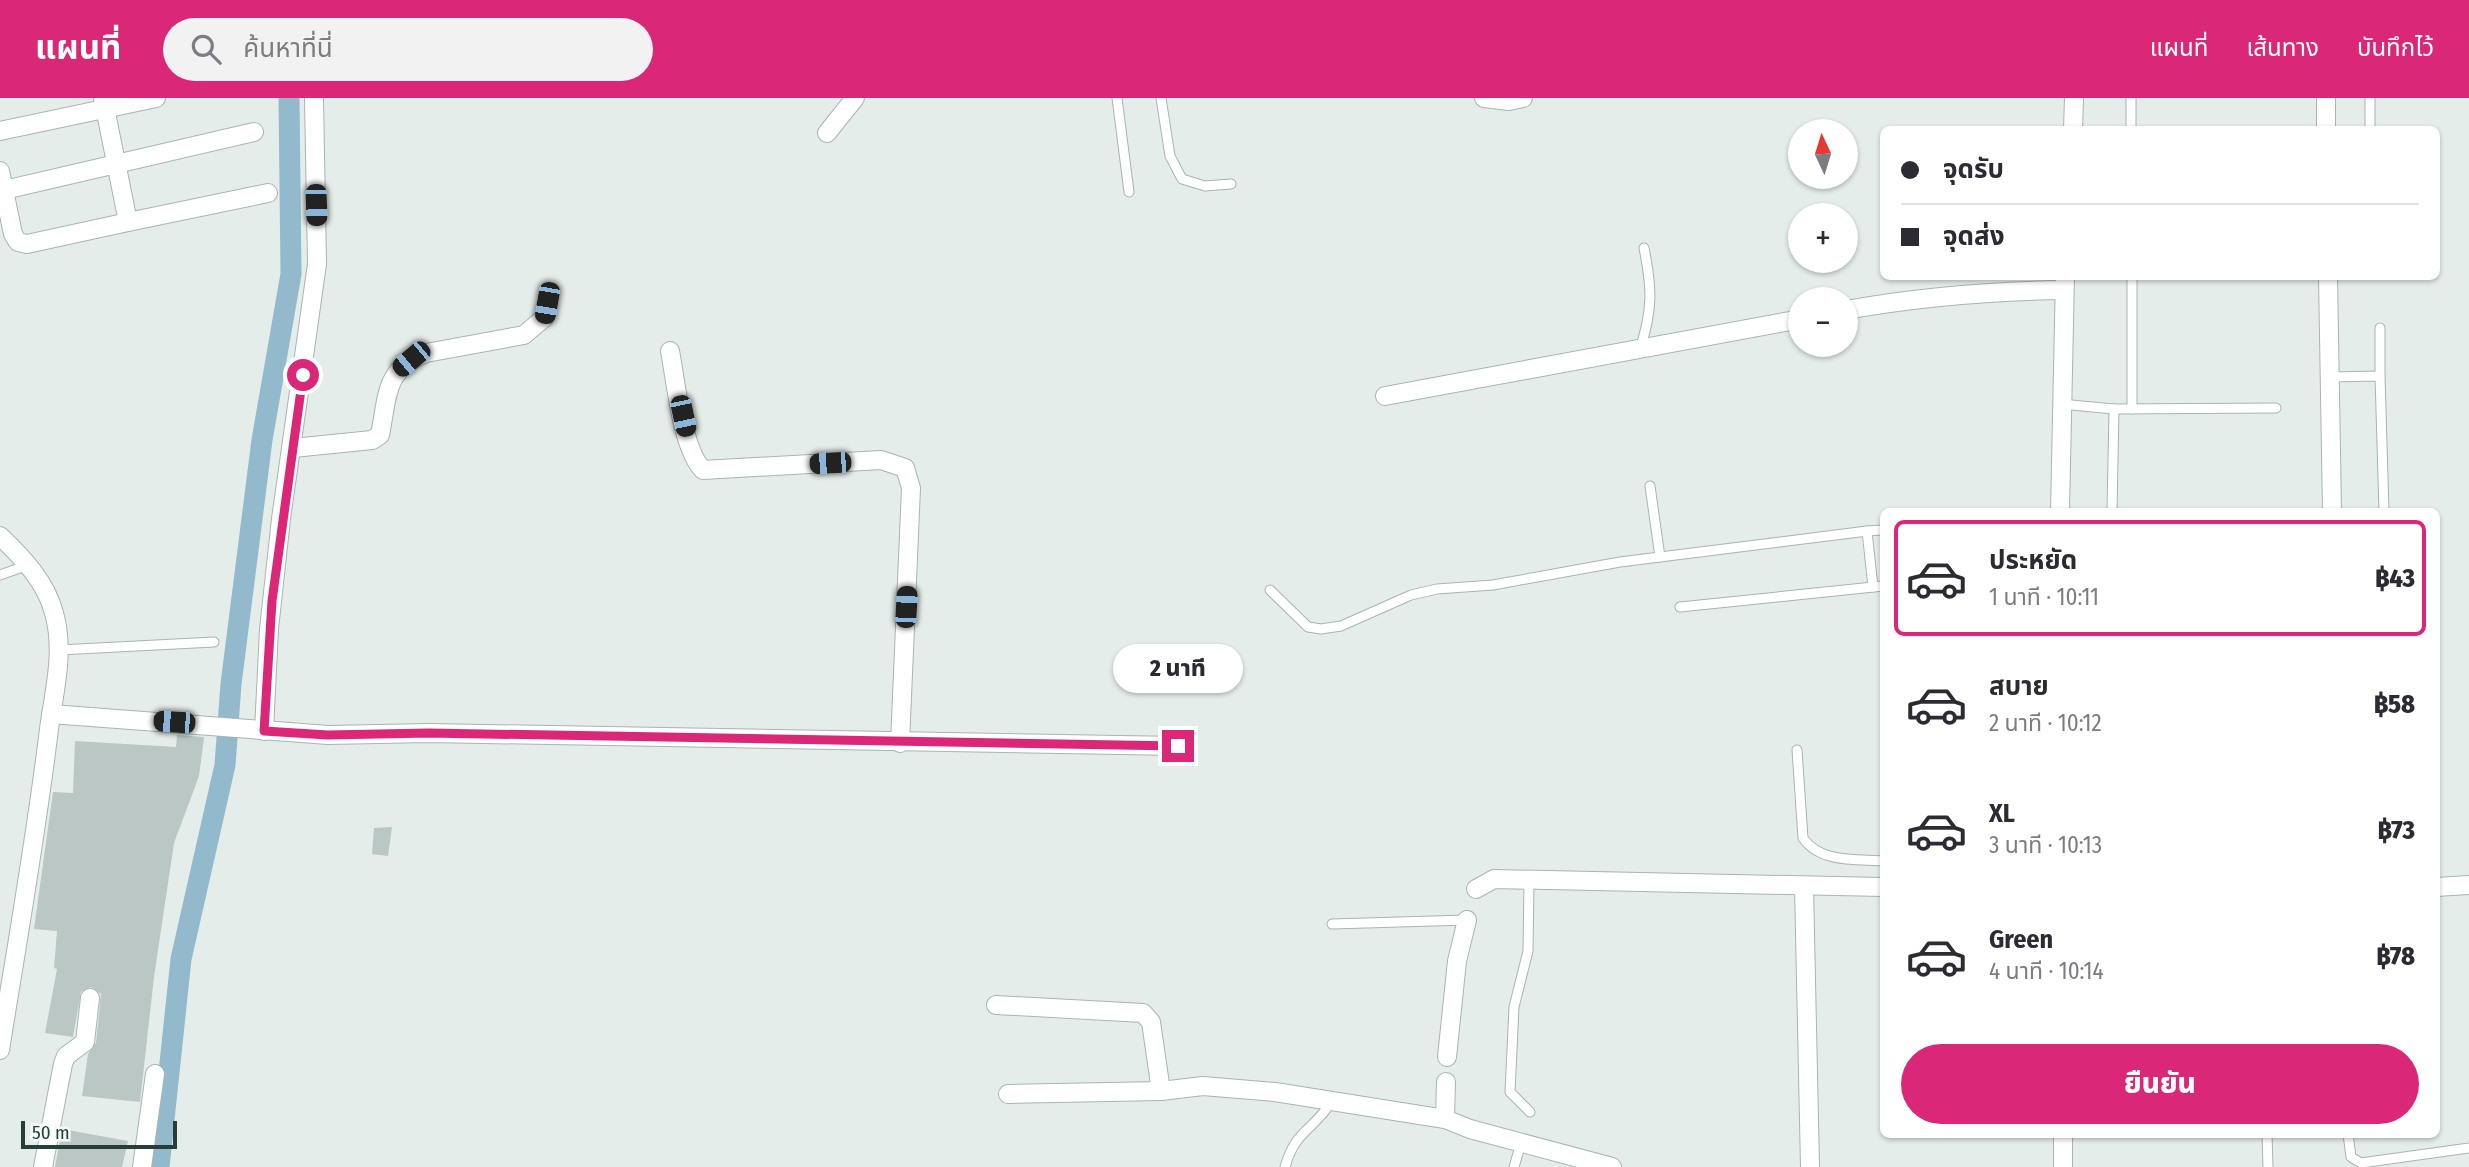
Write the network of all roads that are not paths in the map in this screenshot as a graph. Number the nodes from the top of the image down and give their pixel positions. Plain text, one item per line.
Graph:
1 (156, 98) edge
2 (314, 98) edge
3 (855, 98) edge
4 (1117, 98) edge
5 (1161, 98) edge
6 (1484, 98) edge
7 (1523, 98) edge
8 (2074, 98) edge
9 (2132, 98) edge
10 (2326, 98) edge
11 (2370, 98) edge
12 (104, 104) edge
13 (2073, 126) edge
14 (2132, 126) edge
15 (2326, 126) edge
16 (2370, 126) dead end
17 (0, 131) edge
18 (254, 132) dead end
19 (827, 133) dead end
20 (115, 164) junction
21 (0, 171) edge
22 (1231, 184) dead end
23 (2, 191) edge
24 (1129, 192) dead end
25 (268, 193) dead end
26 (128, 222) junction
27 (1643, 248) dead end
28 (2132, 280) edge
29 (2328, 280) edge
30 (2065, 283) edge
31 (547, 303) dead end
32 (1858, 308) edge
33 (1788, 321) edge
34 (2381, 328) dead end
35 (1640, 349) junction
36 (670, 351) dead end
37 (2380, 376) junction
38 (2329, 377) junction
39 (1385, 396) dead end
40 (2061, 404) junction
41 (2277, 408) dead end
42 (2114, 409) junction
43 (2132, 409) junction
44 (293, 448) junction
45 (1650, 486) dead end
46 (2060, 508) edge
47 (2112, 508) edge
48 (2332, 508) edge
49 (2384, 508) edge
50 (1880, 530) edge
51 (1867, 531) junction
52 (0, 536) edge
53 (1660, 557) junction
54 (28, 565) junction
55 (0, 575) edge
56 (1878, 586) edge
57 (1270, 590) dead end
58 (1680, 607) dead end
59 (214, 642) dead end
60 (59, 650) junction
61 (51, 714) junction
62 (258, 730) junction
63 (900, 743) junction
64 (1178, 746) dead end
65 (1797, 750) dead end
66 (1880, 861) edge
67 (1529, 882) junction
68 (1804, 886) junction
69 (2469, 886) edge
70 (1880, 887) edge
71 (2440, 887) edge
72 (1476, 889) dead end
73 (1467, 920) joint
74 (1332, 924) dead end
75 (90, 998) dead end
76 (996, 1004) dead end
77 (1, 1043) edge
78 (1447, 1057) dead end
79 (155, 1074) dead end
80 (1446, 1082) dead end
81 (1161, 1091) junction
82 (1008, 1094) dead end
83 (1332, 1101) junction
84 (1530, 1112) dead end
85 (1445, 1119) junction
86 (2063, 1138) edge
87 (2267, 1138) edge
88 (2349, 1138) edge
89 (1521, 1143) junction
90 (2469, 1148) edge
91 (43, 1167) edge
92 (142, 1167) edge
93 (1285, 1167) edge
94 (1514, 1167) edge
95 (1612, 1167) edge
96 (1810, 1167) edge
97 (2063, 1167) edge
98 (2268, 1167) edge

1 - 12 street
2 - 44 street
3 - 19 street
4 - 24 lane
5 - 22 lane
6 - 7 street
8 - 13 street
9 - 14 lane
10 - 15 street
11 - 16 lane
12 - 17 street
12 - 20 street
18 - 20 street
20 - 23 street
20 - 26 street
21 - 23 street
23 - 26 street
25 - 26 street
27 - 35 lane
28 - 43 lane
29 - 38 street
30 - 32 street
30 - 40 street
31 - 44 street
33 - 35 street
34 - 37 lane
35 - 39 street
36 - 63 street
37 - 38 lane
37 - 49 lane
38 - 48 street
40 - 42 lane
40 - 46 street
41 - 43 lane
42 - 43 lane
42 - 47 lane
44 - 62 street
45 - 53 lane
50 - 51 lane
51 - 53 lane
51 - 56 lane
52 - 54 street
53 - 57 lane
54 - 55 lane
54 - 60 street
56 - 58 lane
59 - 60 lane
60 - 61 street
61 - 62 street
61 - 77 street
62 - 63 street
63 - 64 street
65 - 66 lane
67 - 68 street
67 - 72 street
67 - 84 lane
68 - 70 street
68 - 96 street
69 - 71 street
73 - 74 lane
73 - 78 street
75 - 91 street
76 - 81 street
79 - 92 street
80 - 85 street
81 - 82 street
81 - 83 street
83 - 85 street
83 - 93 lane
85 - 89 street
86 - 97 street
87 - 98 lane
88 - 90 lane
89 - 94 lane
89 - 95 street

